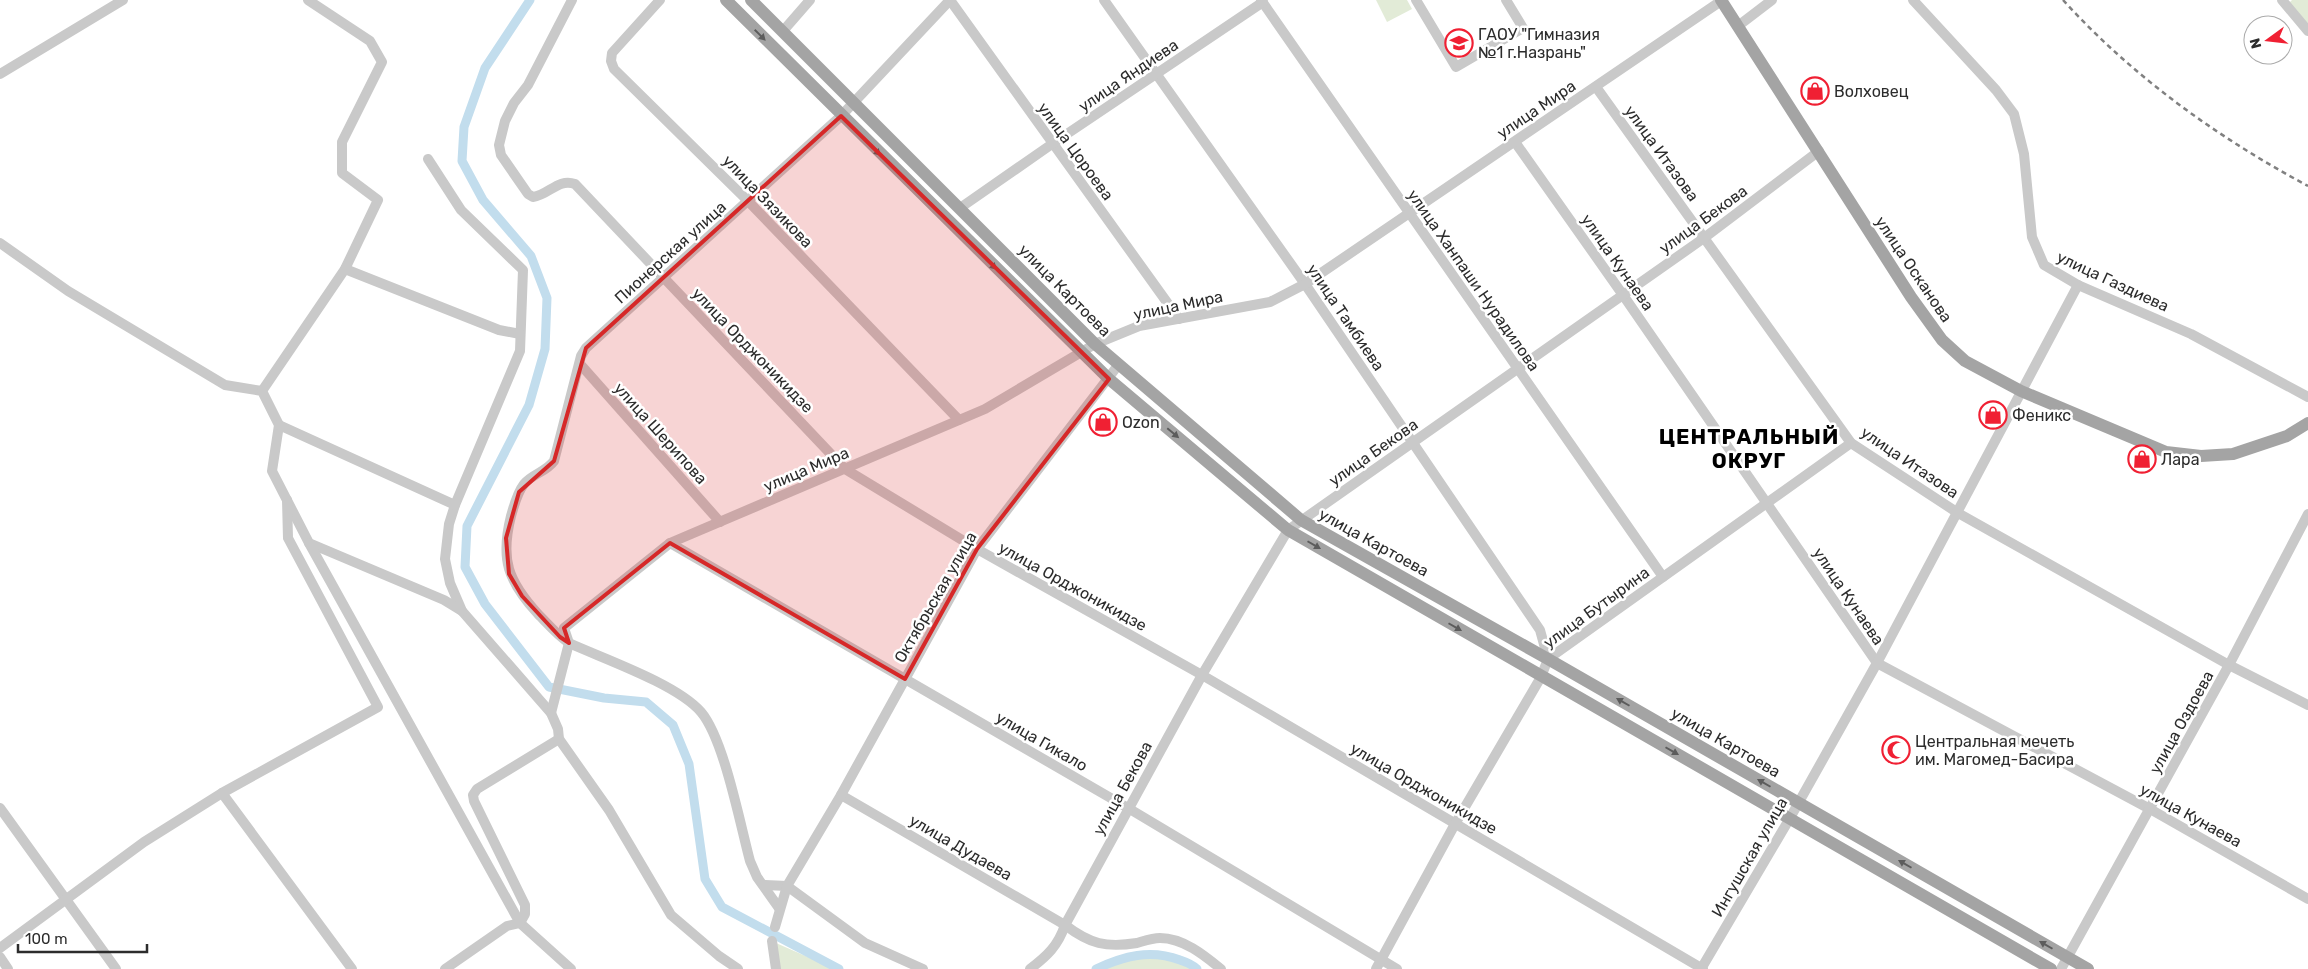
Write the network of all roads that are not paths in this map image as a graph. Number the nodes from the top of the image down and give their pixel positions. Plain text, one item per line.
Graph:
1 (123, 0) edge
2 (308, 0) edge
3 (660, 0) edge
4 (726, 0) edge
5 (751, 0) edge
6 (810, 0) edge
7 (950, 0) edge
8 (1104, 0) edge
9 (1416, 0) edge
10 (1506, 0) edge
11 (1721, 0) edge
12 (1772, 0) edge
13 (1913, 0) edge
14 (2282, 0) edge
15 (1262, 1) edge
16 (572, 2) edge
17 (1738, 26) junction
18 (783, 31) junction
19 (2308, 31) edge
20 (0, 74) edge
21 (1157, 74) junction
22 (1596, 87) junction
23 (853, 102) junction
24 (841, 116) junction
25 (1515, 142) junction
26 (1052, 144) junction
27 (1819, 151) junction
28 (428, 159) dead end
29 (748, 201) junction
30 (960, 208) junction
31 (1409, 214) junction
32 (1704, 238) junction
33 (0, 243) edge
34 (345, 269) junction
35 (665, 278) junction
36 (1305, 284) junction
37 (2078, 285) junction
38 (1623, 295) junction
39 (1179, 319) junction
40 (520, 334) junction
41 (1095, 344) junction
42 (1080, 352) junction
43 (580, 364) junction
44 (1119, 364) junction
45 (1519, 369) junction
46 (1109, 380) junction
47 (2021, 390) junction
48 (262, 391) junction
49 (2308, 397) edge
50 (959, 420) junction
51 (2308, 423) edge
52 (279, 425) junction
53 (2308, 434) edge
54 (2287, 436) junction
55 (1413, 443) junction
56 (1851, 443) junction
57 (845, 469) junction
58 (287, 500) junction
59 (1767, 504) junction
60 (455, 505) junction
61 (1958, 513) junction
62 (2308, 514) edge
63 (1301, 520) junction
64 (720, 522) junction
65 (1288, 530) junction
66 (308, 543) junction
67 (670, 543) junction
68 (977, 549) junction
69 (1663, 577) junction
70 (462, 611) junction
71 (569, 643) junction
72 (1548, 659) junction
73 (1877, 663) junction
74 (2229, 665) junction
75 (1202, 675) junction
76 (1541, 677) junction
77 (905, 679) junction
78 (2308, 705) edge
79 (551, 713) junction
80 (559, 739) junction
81 (222, 793) junction
82 (841, 795) junction
83 (1798, 802) junction
84 (0, 808) edge
85 (1128, 808) junction
86 (2150, 809) junction
87 (1790, 818) junction
88 (1455, 824) junction
89 (765, 885) junction
90 (786, 886) junction
91 (65, 899) junction
92 (2308, 899) edge
93 (779, 908) junction
94 (520, 923) junction
95 (1065, 925) junction
96 (775, 927) dead end
97 (772, 941) dead end
98 (0, 948) edge
99 (0, 957) edge
100 (2067, 957) junction
101 (1379, 964) edge
102 (8, 969) edge
103 (116, 969) edge
104 (352, 969) edge
105 (445, 969) edge
106 (572, 969) edge
107 (738, 969) edge
108 (776, 969) edge
109 (923, 969) edge
110 (1030, 969) edge
111 (1221, 969) edge
112 (1397, 969) edge
113 (1702, 969) edge
114 (2051, 969) edge
115 (2061, 969) edge
116 (2088, 969) edge

1 - 20 street
2 - 34 street
3 - 29 street, улица Зязикова
4 -> 24 main road, улица Картоева
5 - 18 main road, улица Картоева
6 - 18 street
7 - 23 street, Пионерская улица
7 - 26 street, улица Цороева
8 - 21 street, улица Тамбиева
9 - 10 street
11 - 17 main road, улица Осканова
11 - 22 street, улица Мира
12 - 17 street
13 - 37 street, улица Газдиева
14 - 19 street
15 - 21 street, улица Яндиева
15 - 31 street, улица Ханпаши Нурадилова
16 - 35 street, улица Орджоникидзе
17 - 27 main road, улица Осканова
18 - 23 main road, улица Картоева
21 - 26 street, улица Яндиева
21 - 36 street, улица Тамбиева
22 - 25 street, улица Мира
22 - 32 street, улица Итазова
23 - 24 street, Пионерская улица
23 - 30 main road, улица Картоева
24 - 29 street, Пионерская улица
24 -> 42 main road, улица Картоева
25 - 31 street, улица Мира
25 - 38 street, улица Кунаева
26 - 30 street, улица Яндиева
26 - 39 street, улица Цороева
27 - 32 street, улица Бекова
27 - 47 main road, улица Осканова
28 - 40 street
29 - 35 street, Пионерская улица
29 - 50 street, улица Зязикова
30 - 41 main road, улица Картоева
31 - 36 street, улица Мира
31 - 45 street, улица Ханпаши Нурадилова
32 - 38 street, улица Бекова
32 - 56 street, улица Итазова
33 - 48 street
34 - 40 street
34 - 48 street
35 - 43 street, Пионерская улица
35 - 57 street, улица Орджоникидзе
36 - 39 street, улица Мира
36 - 55 street, улица Тамбиева
37 - 47 street, Ингушская улица
37 - 49 street, улица Газдиева
38 - 45 street, улица Бекова
38 - 59 street, улица Кунаева
39 - 41 street, улица Мира
40 - 60 street
41 - 42 street, улица Мира
41 - 44 main road, улица Картоева
42 - 46 main road, улица Картоева
42 - 50 street, улица Мира
43 - 64 street, улица Шерипова
43 - 71 street, Пионерская улица
44 - 46 street, Октябрьская улица
44 - 63 main road, улица Картоева
45 - 55 street, улица Бекова
45 - 69 street, улица Ханпаши Нурадилова
46 -> 65 main road, улица Картоева
46 - 68 street, Октябрьская улица
47 - 54 main road, улица Осканова
47 - 61 street, Ингушская улица
48 - 52 street
50 - 57 street, улица Мира
51 - 54 main road, улица Осканова
52 - 58 street
52 - 60 street
53 - 54 main road, улица Осканова
55 - 63 street, улица Бекова
55 - 72 street, улица Тамбиева
56 - 59 street, улица Бутырина
56 - 61 street, улица Итазова
57 - 64 street, улица Мира
57 - 68 street, улица Орджоникидзе
58 - 66 street
58 - 81 street
59 - 69 street, улица Бутырина
59 - 73 street, улица Кунаева
60 - 70 street
61 - 73 street, Ингушская улица
61 - 74 street, улица Итазова
62 - 74 street, улица Оздоева
63 - 65 street, улица Бекова
63 - 72 main road, улица Картоева
64 - 67 street, улица Мира
65 - 75 street, улица Бекова
65 -> 76 main road, улица Картоева
66 - 70 street
66 - 94 street
67 - 71 street, улица Мира
67 - 77 street, улица Гикало
68 - 75 street, улица Орджоникидзе
68 - 77 street, Октябрьская улица
69 - 72 street, улица Бутырина
70 - 79 street
71 - 79 street, улица Мира
71 - 89 street
72 - 76 street, улица Бутырина
83 -> 72 main road, улица Картоева
73 - 83 street, Ингушская улица
73 - 86 street, улица Кунаева
74 - 78 street, улица Итазова
74 - 86 street, улица Оздоева
75 - 85 street, улица Бекова
75 - 88 street, улица Орджоникидзе
76 -> 87 main road, улица Картоева
76 - 88 street, улица Бутырина
77 - 82 street, Октябрьская улица
77 - 85 street, улица Гикало
79 - 80 street
80 - 94 street
80 - 107 street
81 - 91 street
81 - 104 street
82 - 90 street, Октябрьская улица
82 - 95 street, улица Дудаева
83 - 87 street, Ингушская улица
100 -> 83 main road, улица Картоева
84 - 91 street
85 - 95 street, улица Бекова
85 - 101 street, улица Гикало
86 - 92 street, улица Кунаева
86 - 100 street, улица Оздоева
87 - 113 street, Ингушская улица
87 - 114 main road, улица Картоева
88 - 101 street, улица Бутырина
88 - 113 street, улица Орджоникидзе
89 - 90 street
89 - 93 street
90 - 93 street, Октябрьская улица
90 - 109 street
91 - 98 street
91 - 103 street
93 - 96 street, Октябрьская улица
94 - 105 street
94 - 106 street
95 - 110 street, улица Бекова
95 - 111 street, улица Дудаева
97 - 108 street
99 - 102 street
100 - 115 street, улица Оздоева
100 - 116 main road, улица Картоева
101 - 112 street, улица Гикало

